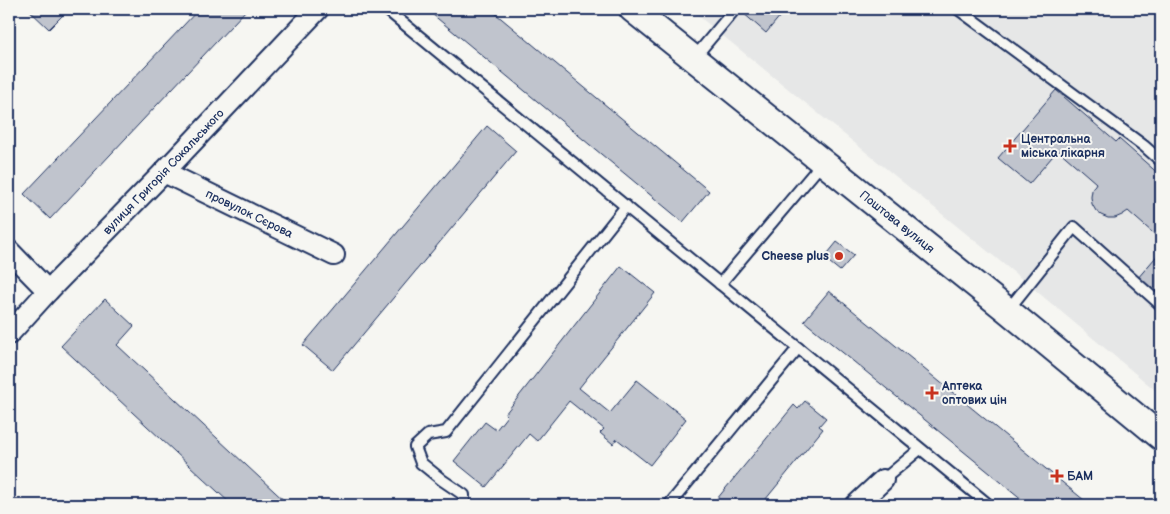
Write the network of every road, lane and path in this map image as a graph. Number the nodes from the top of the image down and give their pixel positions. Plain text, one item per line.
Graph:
1 (318, 9) edge
2 (386, 9) edge
3 (632, 9) edge
4 (735, 9) edge
5 (958, 9) edge
6 (694, 59) junction
7 (1161, 161) edge
8 (823, 162) junction
9 (164, 172) junction
10 (626, 206) junction
11 (9, 251) edge
12 (334, 255) dead end
13 (720, 284) junction
14 (48, 291) junction
15 (1161, 305) edge
16 (1007, 310) junction
17 (9, 334) edge
18 (798, 348) junction
19 (1161, 437) edge
20 (920, 449) junction
21 (883, 480) joint
22 (464, 505) edge
23 (669, 505) edge
24 (856, 505) edge
25 (989, 505) edge

1 - 9 street, вулиця Григорія Сокальського
2 - 10 lane
3 - 6 street, Поштова вулиця
4 - 6 lane
5 - 7 lane
6 - 8 street, Поштова вулиця
8 - 13 lane
8 - 16 street, Поштова вулиця
9 - 12 street, провулок Сєрова
9 - 14 street, вулиця Григорія Сокальського
10 - 13 lane
10 - 22 lane
11 - 14 street
13 - 18 lane
14 - 17 street, вулиця Григорія Сокальського
15 - 16 lane
16 - 19 street, Поштова вулиця
18 - 20 lane
18 - 23 lane
20 - 21 lane
20 - 25 lane
21 - 24 street

